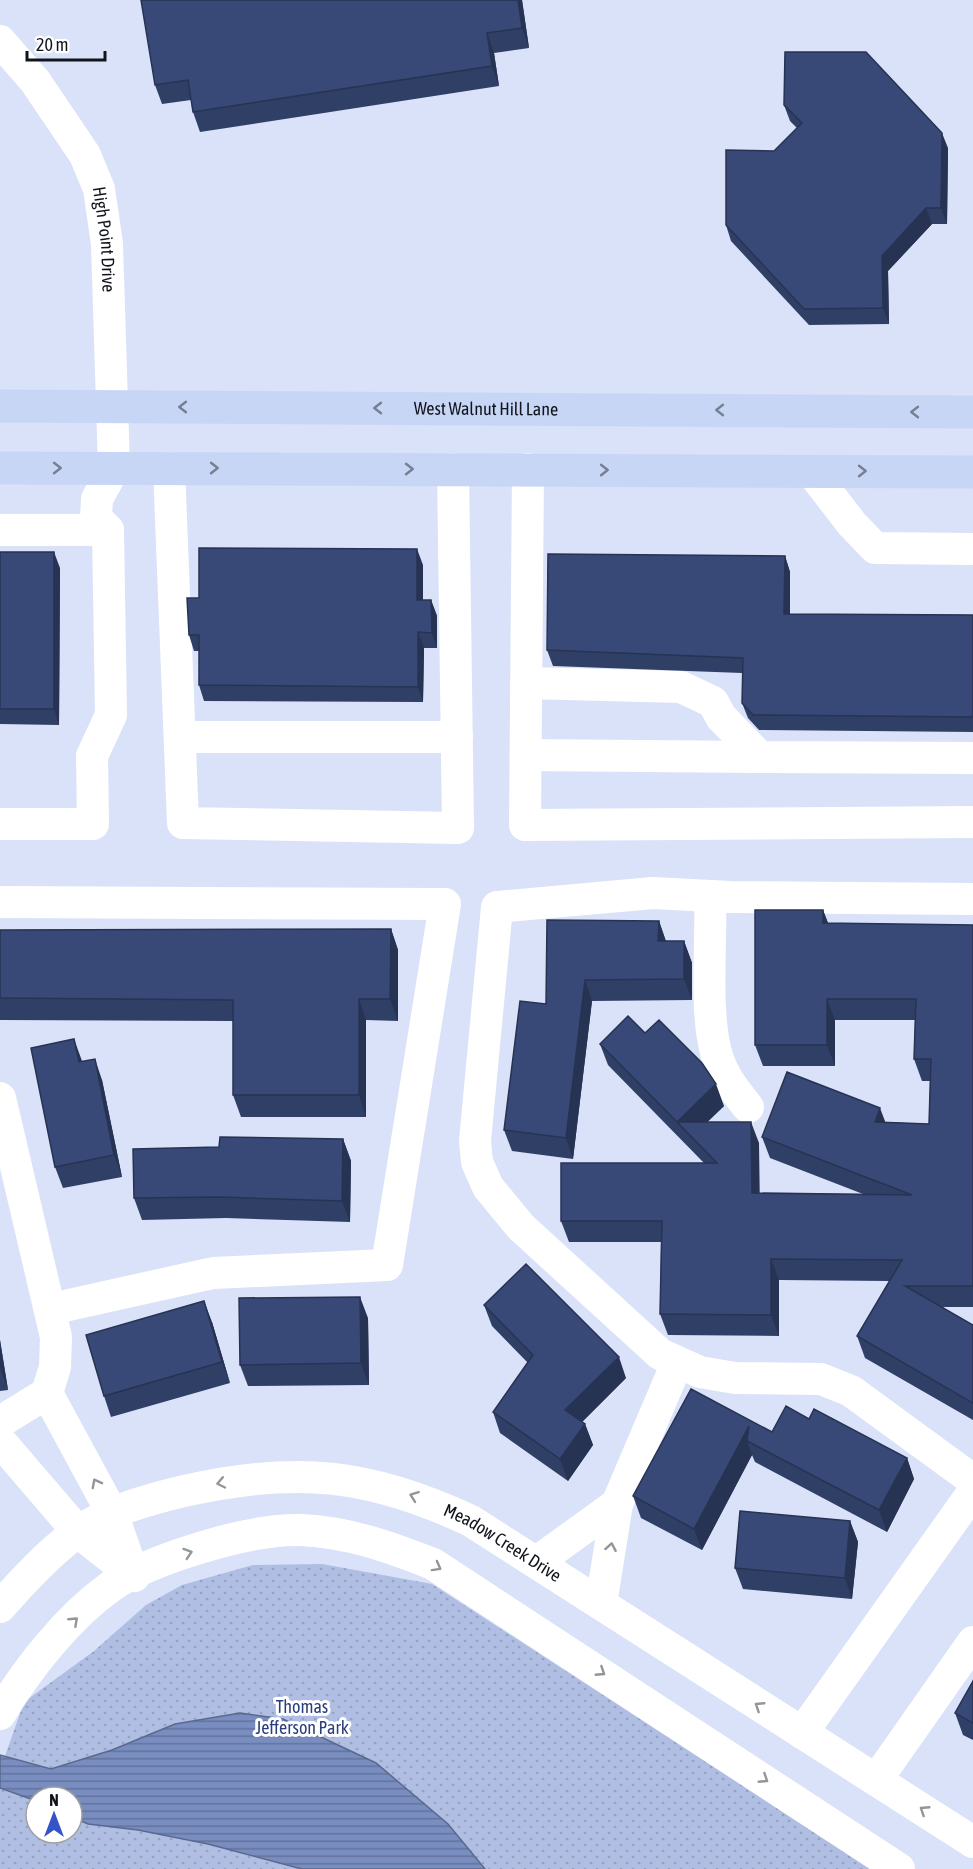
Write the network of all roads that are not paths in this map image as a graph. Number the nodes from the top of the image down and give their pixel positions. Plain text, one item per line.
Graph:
1 (0, 41) edge
2 (0, 406) edge
3 (112, 407) junction
4 (973, 412) edge
5 (0, 468) edge
6 (114, 468) junction
7 (169, 468) junction
8 (453, 469) junction
9 (528, 469) junction
10 (811, 471) junction
11 (973, 472) edge
12 (0, 530) edge
13 (108, 530) junction
14 (973, 549) edge
15 (526, 683) junction
16 (180, 737) junction
17 (457, 737) junction
18 (526, 755) junction
19 (760, 757) junction
20 (973, 758) edge
21 (973, 822) edge
22 (0, 824) edge
23 (710, 896) junction
24 (973, 899) edge
25 (0, 902) edge
26 (0, 1098) edge
27 (748, 1107) dead end
28 (51, 1309) junction
29 (677, 1363) junction
30 (47, 1393) junction
31 (0, 1422) edge
32 (0, 1441) edge
33 (973, 1480) edge
34 (973, 1492) edge
35 (617, 1504) junction
36 (112, 1513) junction
37 (78, 1532) junction
38 (537, 1561) junction
39 (134, 1575) junction
40 (601, 1604) junction
41 (0, 1607) edge
42 (973, 1642) edge
43 (0, 1714) edge
44 (802, 1733) junction
45 (877, 1779) junction
46 (973, 1842) edge
47 (899, 1869) edge

1 - 3 street, High Point Drive
2 - 3 main road, West Walnut Hill Lane
4 -> 3 main road, West Walnut Hill Lane
3 - 6 street, High Point Drive
5 -> 6 main road
6 - 7 main road
6 - 13 street
7 -> 8 main road
7 - 16 street
8 - 9 main road
8 - 17 street
9 -> 10 main road
9 - 15 street
10 -> 11 main road
10 - 14 street
12 - 13 street
13 - 22 street
15 - 18 street
15 - 19 street
16 - 17 street
16 - 17 street
18 - 19 street
18 - 21 street
19 - 20 street
23 - 24 street
23 - 27 street
23 - 29 street
25 - 28 street
26 - 28 street
28 - 30 street
29 - 33 street
29 - 35 street
30 - 31 street
36 -> 30 street
32 - 37 street
34 - 44 street
35 - 38 street
40 -> 35 street
36 - 37 street, Meadow Creek Drive
38 -> 36 street, Meadow Creek Drive
36 - 39 street
37 - 39 street
37 - 41 street, Meadow Creek Drive
38 - 40 street, Meadow Creek Drive
43 -> 39 street
39 -> 47 street
44 -> 40 street, Meadow Creek Drive
42 - 45 street
44 - 45 street, Meadow Creek Drive
46 -> 45 street, Meadow Creek Drive

